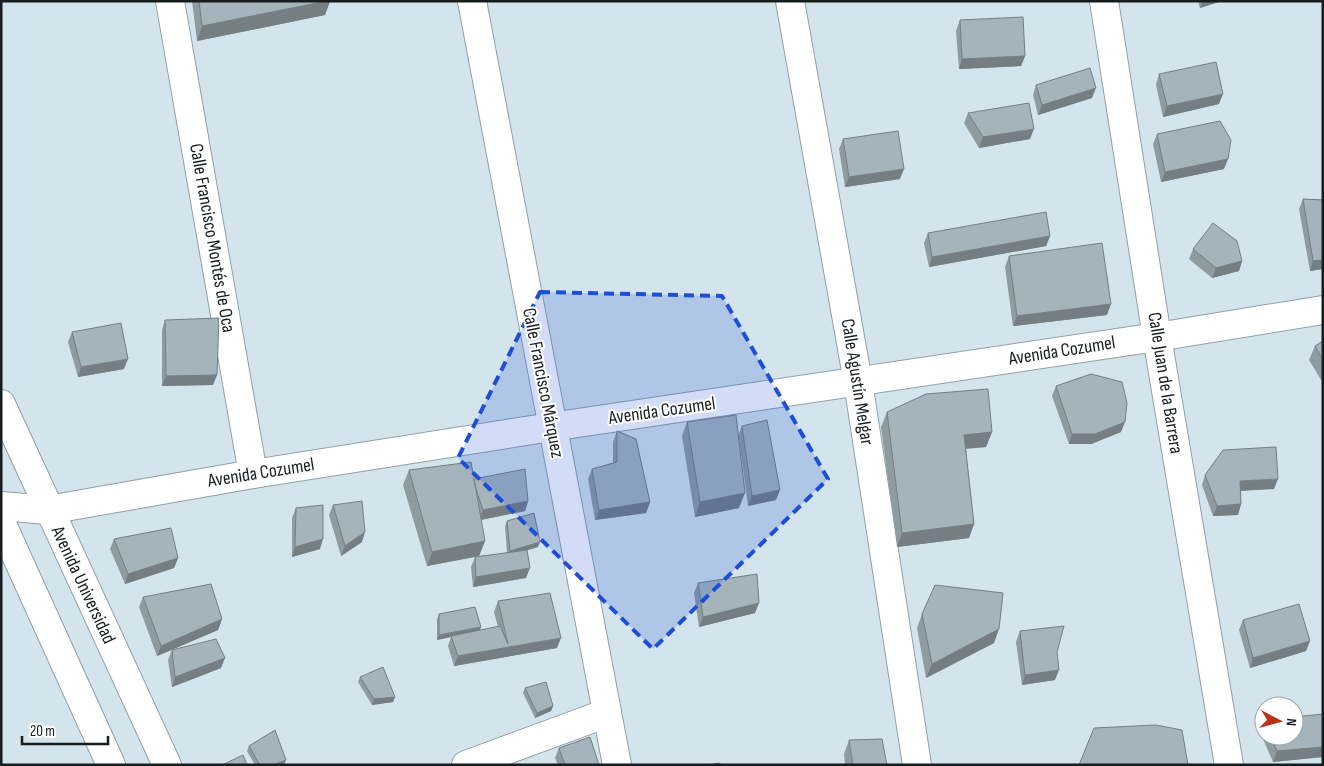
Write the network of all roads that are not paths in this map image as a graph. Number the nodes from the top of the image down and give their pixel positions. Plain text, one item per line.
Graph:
1 (170, 1) edge
2 (472, 1) edge
3 (790, 1) edge
4 (1104, 1) edge
5 (1323, 310) edge
6 (1156, 337) junction
7 (858, 382) junction
8 (1, 404) edge
9 (551, 427) junction
10 (253, 474) junction
11 (1, 506) edge
12 (48, 510) junction
13 (1, 522) edge
14 (607, 713) junction
15 (111, 765) edge
16 (167, 765) edge
17 (466, 765) edge
18 (617, 765) edge
19 (917, 765) edge
20 (1229, 765) edge

1 - 10 street, Calle Francisco Montés de Oca
2 - 9 street, Calle Francisco Márquez
3 - 7 street, Calle Agustín Melgar
4 - 6 street, Calle Juan de la Barrera
5 - 6 street, Avenida Cozumel
6 - 7 street, Avenida Cozumel
6 - 20 street, Calle Juan de la Barrera
7 - 9 street, Avenida Cozumel
7 - 19 street, Calle Agustín Melgar
8 - 12 street, Avenida Universidad
9 - 10 street, Avenida Cozumel
9 - 14 street, Calle Francisco Márquez
10 - 12 street, Avenida Cozumel
11 - 12 street, Avenida Cozumel
12 - 16 street, Avenida Universidad
13 - 15 street
14 - 17 street
14 - 18 street, Calle Francisco Márquez

